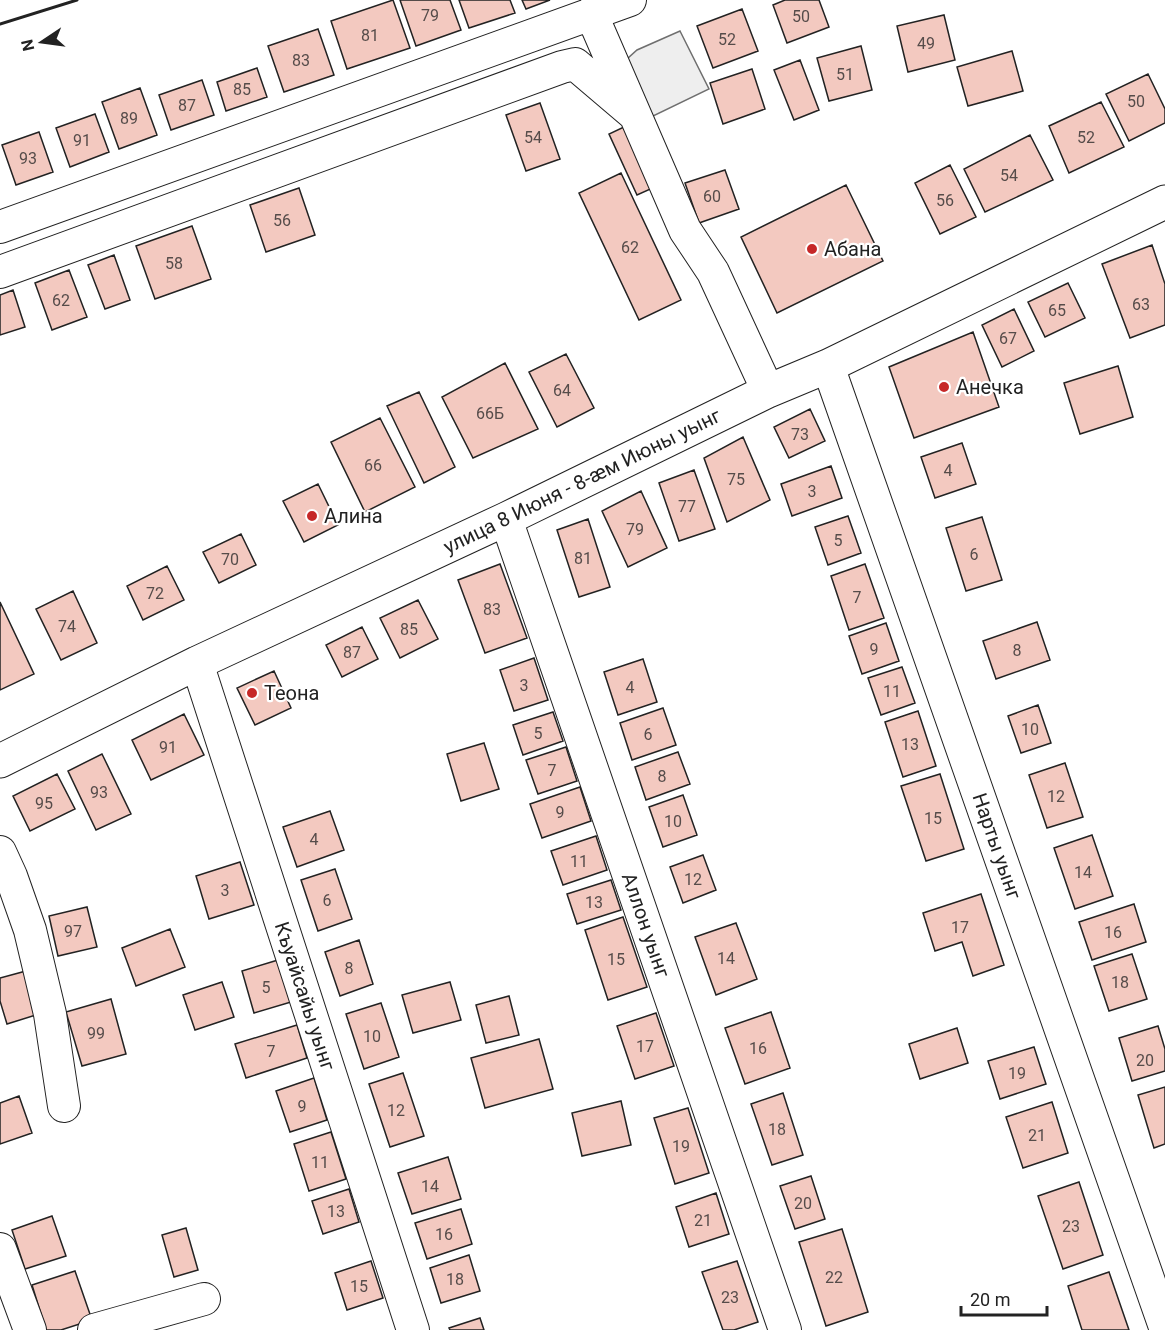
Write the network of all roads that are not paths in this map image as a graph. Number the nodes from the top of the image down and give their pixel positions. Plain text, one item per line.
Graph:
1 (630, 0) edge
2 (591, 13) junction
3 (635, 114) junction
4 (1165, 202) edge
5 (0, 227) edge
6 (0, 272) edge
7 (828, 366) junction
8 (768, 391) junction
9 (506, 519) junction
10 (197, 663) junction
11 (0, 761) edge
12 (0, 852) edge
13 (64, 1106) dead end
14 (0, 1249) edge
15 (204, 1299) dead end
16 (1165, 1327) edge
17 (30, 1330) edge
18 (94, 1330) edge
19 (413, 1330) edge
20 (785, 1330) edge

1 - 2 street
2 - 3 street
2 - 5 street
3 - 6 street
3 - 8 street
4 - 7 highway, улица 8 Июня - 8-ӕм Июны уынг
7 - 8 highway, улица 8 Июня - 8-ӕм Июны уынг
7 - 16 street, Нарты уынг
8 - 9 highway, улица 8 Июня - 8-ӕм Июны уынг
9 - 10 highway, улица 8 Июня - 8-ӕм Июны уынг
9 - 20 street, Аллон уынг
10 - 11 highway, улица 8 Июня - 8-ӕм Июны уынг
10 - 19 street, Къуайсайы уынг
12 - 13 street
14 - 17 street
15 - 18 street

